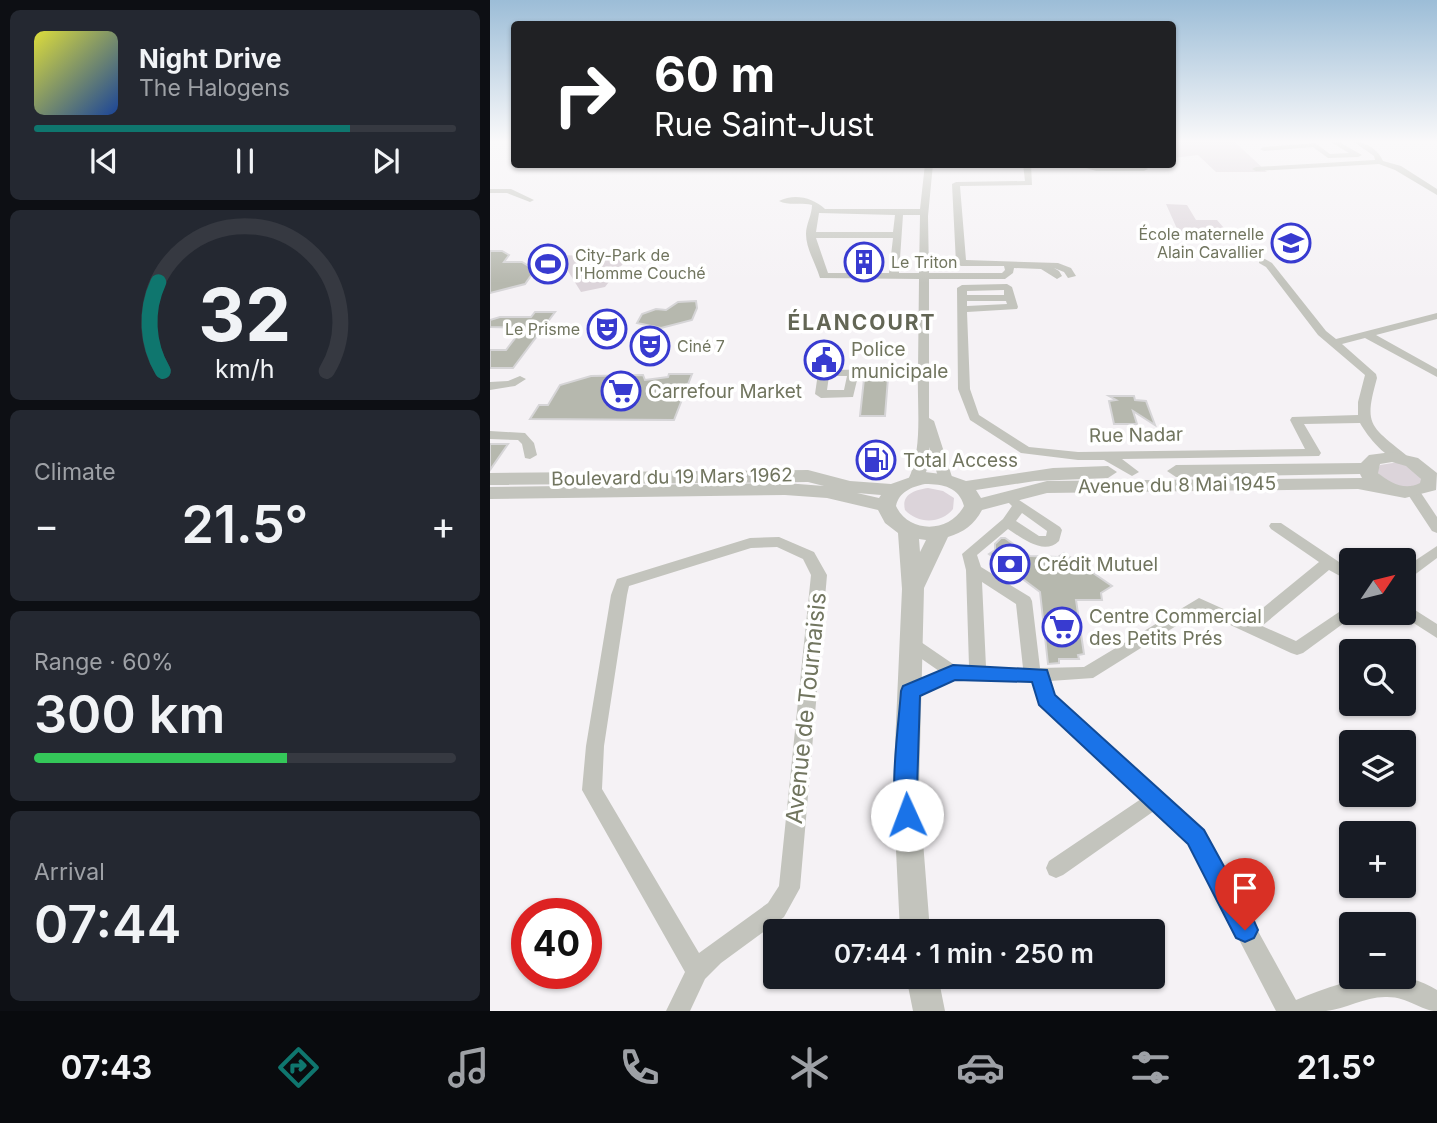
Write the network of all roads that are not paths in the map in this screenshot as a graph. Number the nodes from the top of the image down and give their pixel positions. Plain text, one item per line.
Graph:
1 (926, 189) edge
2 (956, 189) edge
3 (490, 191) edge
4 (530, 200) dead end
5 (783, 201) dead end
6 (817, 209) junction
7 (924, 212) junction
8 (899, 213) junction
9 (897, 235) junction
10 (810, 236) junction
11 (1262, 261) dead end
12 (1037, 265) junction
13 (894, 275) junction
14 (924, 276) junction
15 (1057, 276) dead end
16 (1071, 276) dead end
17 (1008, 282) junction
18 (962, 308) junction
19 (1437, 316) edge
20 (1368, 335) junction
21 (1334, 343) junction
22 (922, 372) junction
23 (853, 373) dead end
24 (1437, 373) edge
25 (520, 379) dead end
26 (490, 386) edge
27 (923, 403) junction
28 (1364, 419) junction
29 (490, 435) edge
30 (1376, 437) junction
31 (530, 455) dead end
32 (1407, 460) junction
33 (1371, 464) junction
34 (1178, 471) junction
35 (1132, 472) junction
36 (1435, 477) edge
37 (490, 479) edge
38 (915, 480) junction
39 (955, 483) junction
40 (1382, 486) junction
41 (1414, 492) junction
42 (490, 493) edge
43 (891, 498) junction
44 (1014, 501) junction
45 (974, 506) junction
46 (1008, 522) junction
47 (1276, 526) dead end
48 (1437, 527) edge
49 (908, 530) junction
50 (940, 532) junction
51 (1437, 551) edge
52 (1329, 562) junction
53 (1416, 566) edge
54 (1339, 569) edge
55 (974, 570) junction
56 (913, 589) junction
57 (1416, 617) edge
58 (1339, 620) edge
59 (1250, 627) junction
60 (1437, 632) edge
61 (912, 644) junction
62 (953, 672) junction
63 (978, 673) junction
64 (1036, 675) junction
65 (911, 691) junction
66 (1156, 800) junction
67 (1056, 868) dead end
68 (914, 919) edge
69 (696, 971) junction
70 (925, 989) edge
71 (1437, 1003) edge
72 (678, 1011) edge
73 (929, 1011) edge
74 (1289, 1011) edge
75 (1297, 1011) edge

1 - 7 street
2 - 17 street
3 - 4 street
5 - 6 street
6 - 8 street
6 - 10 street
7 - 8 street
7 - 14 street
8 - 9 street
9 - 10 street
9 - 13 street
10 - 13 street
11 - 21 street
12 - 15 street
12 - 16 street
12 - 17 street
13 - 14 street
14 - 17 street
14 - 22 street
17 - 18 street
17 - 18 street
18 - 28 street, Rue Nadar
19 - 20 street
20 - 21 street
20 - 24 street
21 - 28 street
22 - 23 street
22 - 27 street
25 - 26 street
27 - 38 street
27 - 39 street
28 - 30 street
29 - 31 street
30 - 32 street
30 - 33 street
32 - 33 street, Avenue du 8 Mai 1945
32 - 36 street
33 - 34 street, Avenue du 8 Mai 1945
33 - 40 street
34 - 35 street, Avenue du 8 Mai 1945
34 - 35 street
35 - 39 street, Avenue du 8 Mai 1945
36 - 41 street
37 - 43 street, Boulevard du 19 Mars 1962
38 - 39 street
38 - 43 street
39 - 45 street
40 - 41 street, Avenue du 8 Mai 1945
40 - 44 street, Avenue du 8 Mai 1945
41 - 48 street
42 - 43 street, Boulevard du 19 Mars 1962
43 - 49 street
44 - 45 street, Avenue du 8 Mai 1945
44 - 46 street
44 - 46 street
45 - 50 street
46 - 55 street
47 - 52 street
49 - 50 street
49 - 56 street
50 - 56 street
51 - 53 street
52 - 54 street
52 - 59 street
55 - 63 street
55 - 64 street
56 - 61 street
57 - 60 street
58 - 59 street
59 - 64 street
61 - 62 street
61 - 65 street
62 - 63 street
62 - 65 street
63 - 64 street
64 - 66 street
65 - 68 street
66 - 67 street
66 - 74 street
69 - 69 street, Avenue de Tournaisis
69 - 72 street, Avenue de Tournaisis
70 - 73 street
71 - 75 street

